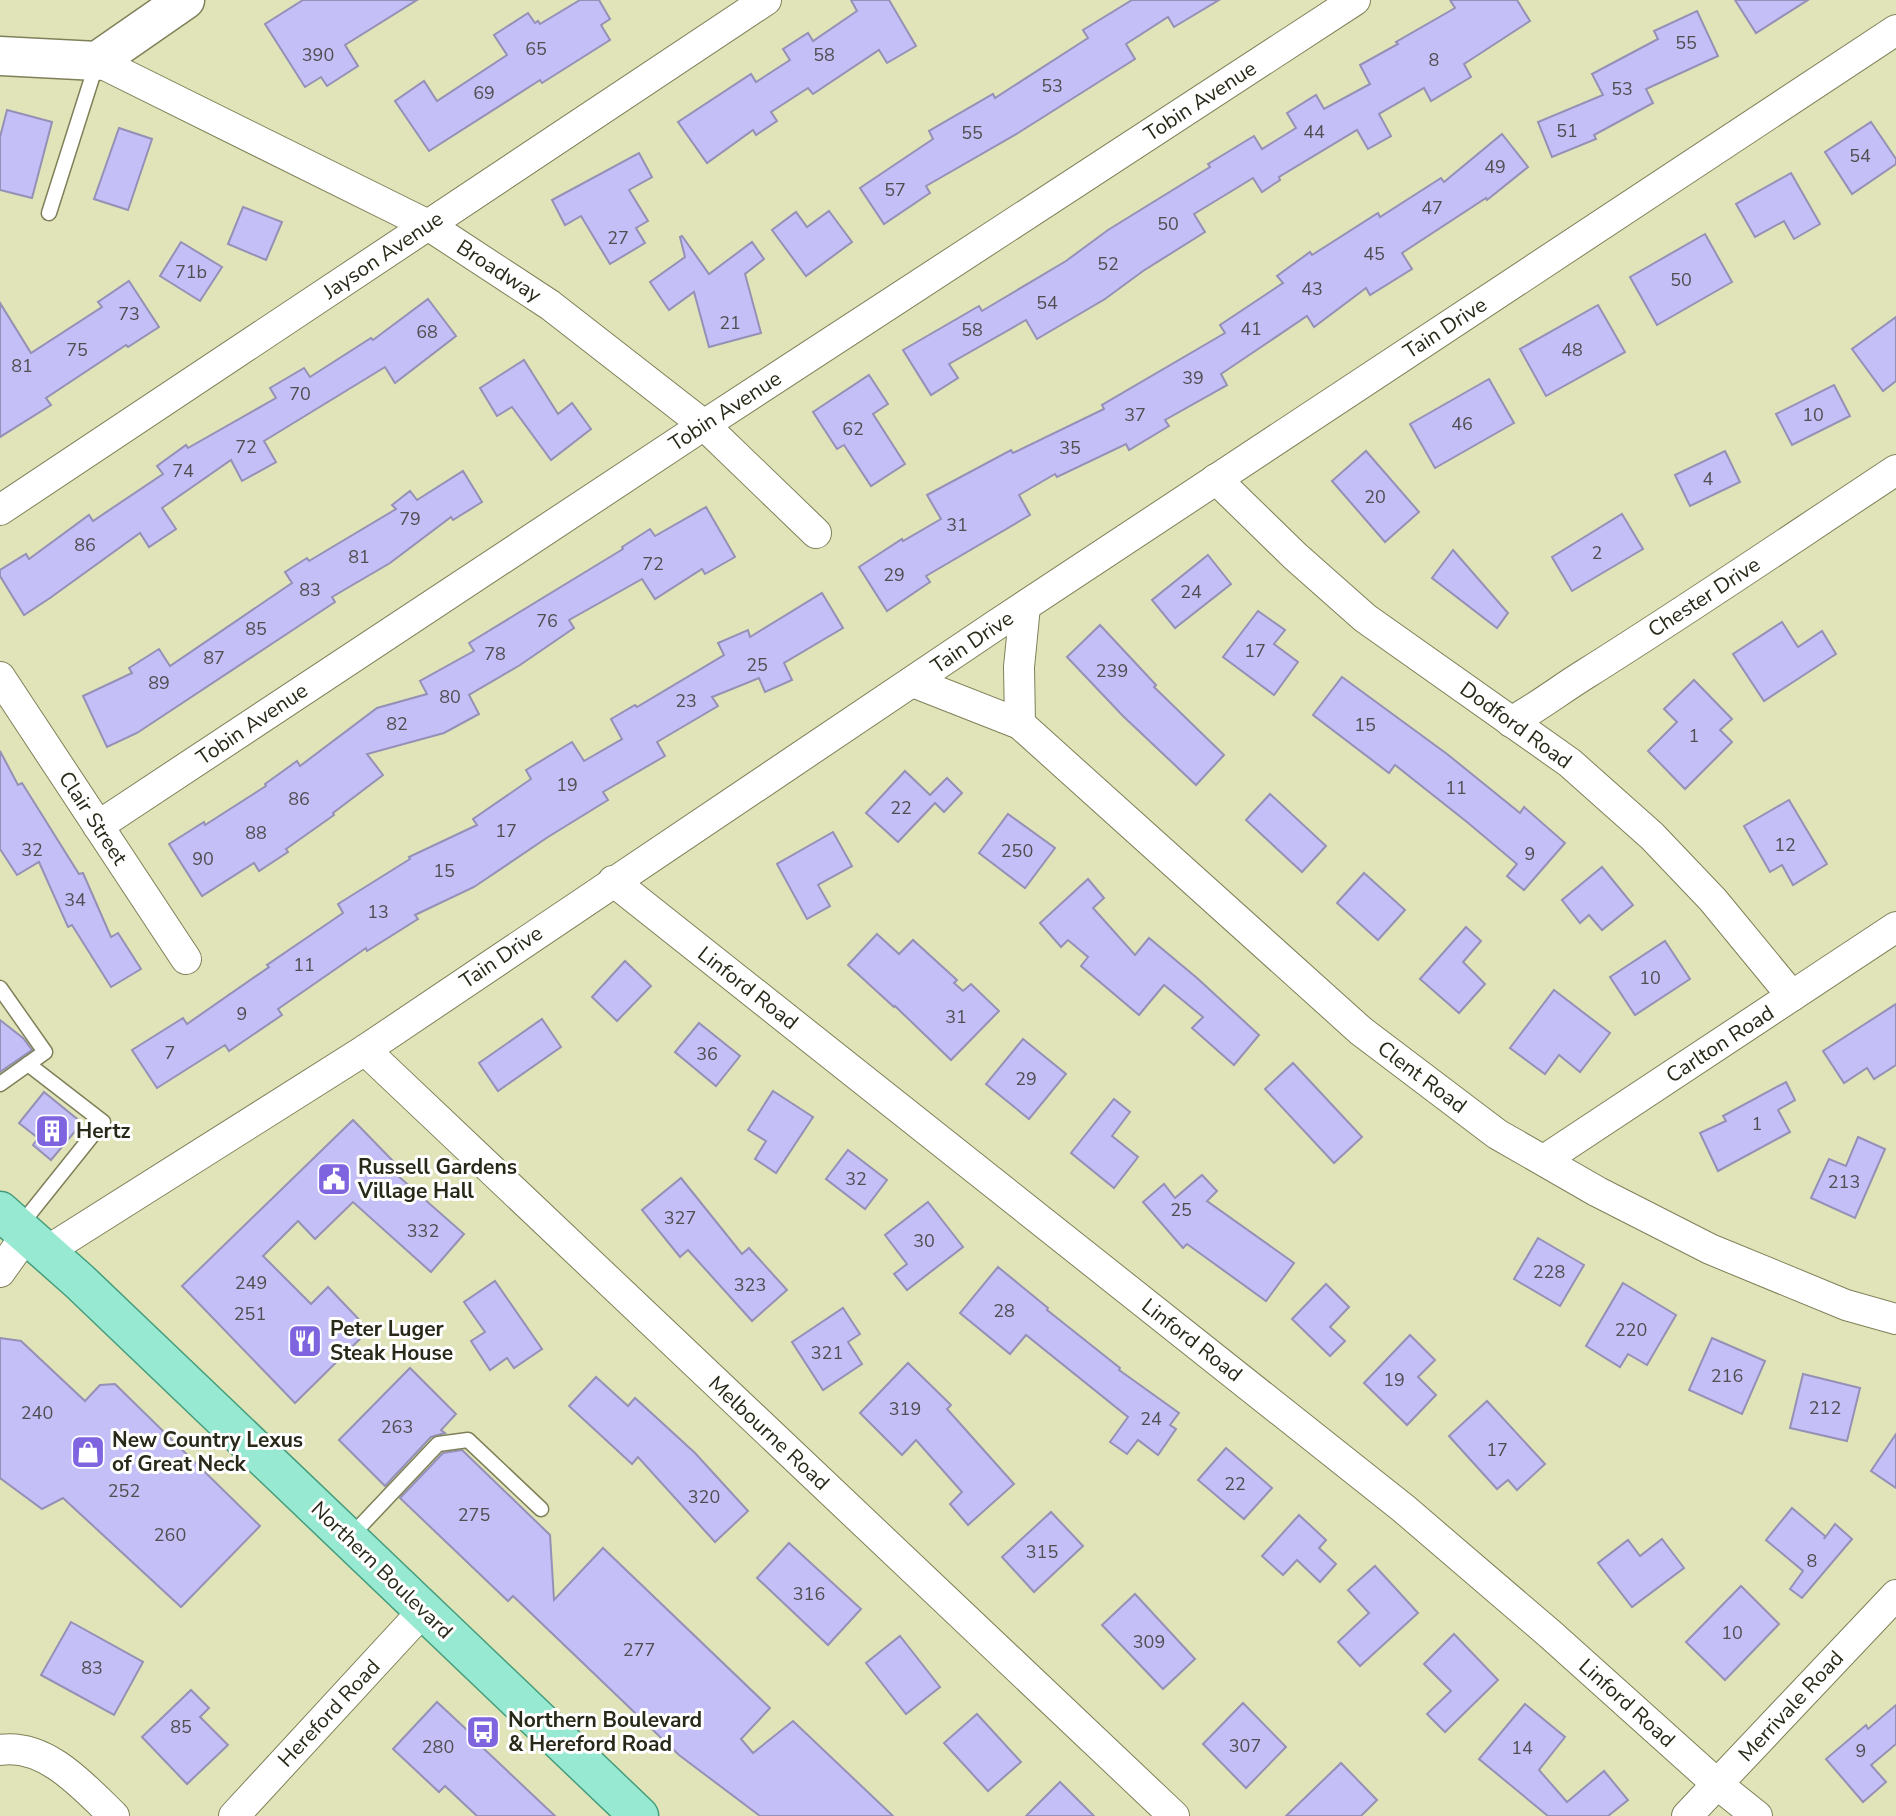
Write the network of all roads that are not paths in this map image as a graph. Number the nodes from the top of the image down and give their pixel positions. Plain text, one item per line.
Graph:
1 (185, 0) edge
2 (766, 0) edge
3 (1355, 0) edge
4 (1896, 30) edge
5 (0, 56) edge
6 (97, 61) junction
7 (49, 213) dead end
8 (428, 225) junction
9 (704, 425) junction
10 (1896, 470) edge
11 (1216, 479) junction
12 (0, 510) edge
13 (816, 533) dead end
14 (1025, 606) junction
15 (0, 677) edge
16 (913, 682) junction
17 (1511, 722) junction
18 (1020, 724) junction
19 (98, 826) junction
20 (613, 881) junction
21 (1896, 927) edge
22 (186, 959) dead end
23 (0, 988) edge
24 (1792, 996) junction
25 (365, 1049) junction
26 (28, 1064) junction
27 (0, 1084) edge
28 (1544, 1160) junction
29 (23, 1231) edge
30 (0, 1272) edge
31 (1896, 1319) edge
32 (541, 1509) dead end
33 (349, 1538) junction
34 (1896, 1595) edge
35 (424, 1610) junction
36 (0, 1750) edge
37 (1717, 1784) junction
38 (625, 1811) edge
39 (114, 1816) edge
40 (234, 1816) edge
41 (1174, 1816) edge
42 (1687, 1816) edge
43 (1757, 1816) edge

1 - 6 main road
2 - 8 street, Jayson Avenue
3 - 9 street, Tobin Avenue
4 - 11 street, Tain Drive
5 - 6 main road
6 - 7 lane
6 - 8 street, Broadway
8 - 9 street, Broadway
8 - 12 street, Jayson Avenue
9 - 13 street, Broadway
9 - 19 street, Tobin Avenue
10 - 17 street, Chester Drive
11 - 14 street, Tain Drive
11 - 17 street, Dodford Road
14 - 16 street, Tain Drive
14 - 18 street
15 - 19 street, Clair Street
16 - 18 street, Clent Road
16 - 20 street, Tain Drive
17 - 24 street, Dodford Road
18 - 28 street, Clent Road
19 - 22 street, Clair Street
20 - 25 street, Tain Drive
20 - 37 street, Linford Road
21 - 24 street, Carlton Road
23 - 26 lane
24 - 28 street, Carlton Road
25 - 29 street, Tain Drive
25 - 41 street, Melbourne Road
26 - 27 lane
26 - 29 lane
28 - 31 street, Clent Road
29 - 30 street
29 - 33 main road, Northern Boulevard
32 - 33 lane
33 - 35 main road, Northern Boulevard
34 - 37 street, Merrivale Road
35 - 38 main road, Northern Boulevard
35 - 40 street, Hereford Road
36 - 39 street
37 - 42 street, Merrivale Road
37 - 43 street, Linford Road

